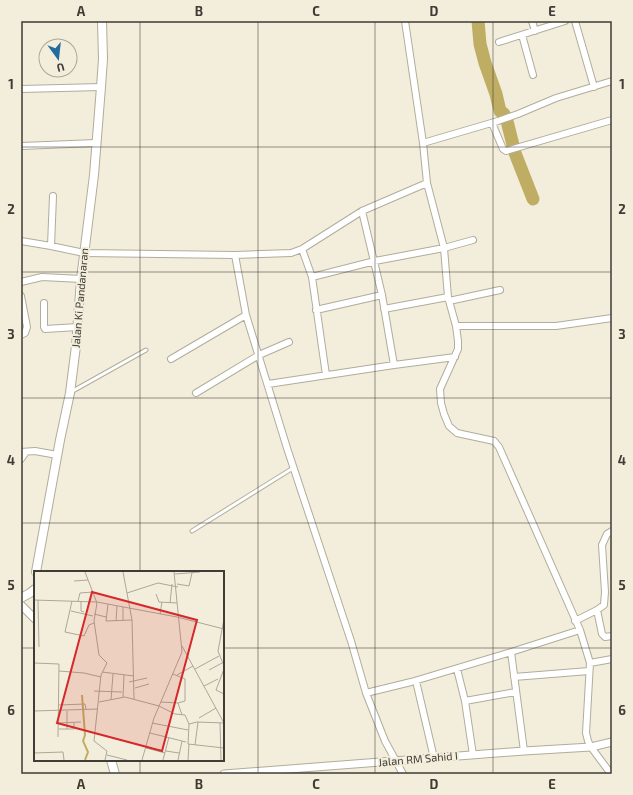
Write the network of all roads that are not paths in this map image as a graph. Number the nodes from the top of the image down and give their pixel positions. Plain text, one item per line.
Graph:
1 (102, 21) edge
2 (404, 21) edge
3 (532, 21) edge
4 (565, 21) edge
5 (575, 21) edge
6 (535, 31) junction
7 (522, 35) junction
8 (499, 42) dead end
9 (533, 75) dead end
10 (612, 81) edge
11 (102, 87) junction
12 (594, 87) junction
13 (21, 89) edge
14 (612, 120) edge
15 (495, 122) junction
16 (96, 143) junction
17 (422, 143) junction
18 (21, 146) edge
19 (427, 183) junction
20 (53, 196) dead end
21 (362, 211) junction
22 (473, 240) dead end
23 (21, 241) edge
24 (51, 246) junction
25 (444, 248) junction
26 (302, 249) junction
27 (84, 253) junction
28 (235, 255) junction
29 (375, 261) junction
30 (312, 277) junction
31 (81, 279) junction
32 (21, 282) edge
33 (500, 290) dead end
34 (382, 295) junction
35 (21, 296) edge
36 (448, 299) junction
37 (44, 303) dead end
38 (384, 309) junction
39 (316, 310) junction
40 (246, 315) junction
41 (612, 318) edge
42 (456, 326) junction
43 (78, 327) junction
44 (21, 335) edge
45 (288, 342) dead end
46 (146, 350) dead end
47 (259, 356) junction
48 (455, 357) junction
49 (171, 359) dead end
50 (394, 365) junction
51 (326, 375) junction
52 (268, 384) junction
53 (70, 393) junction
54 (196, 393) dead end
55 (24, 452) edge
56 (57, 455) junction
57 (21, 459) edge
58 (293, 468) junction
59 (192, 531) dead end
60 (612, 531) edge
61 (36, 571) edge
62 (34, 590) edge
63 (21, 598) edge
64 (21, 605) edge
65 (597, 610) junction
66 (34, 617) edge
67 (575, 621) junction
68 (580, 630) junction
69 (612, 636) edge
70 (511, 652) junction
71 (612, 659) edge
72 (590, 663) junction
73 (457, 669) junction
74 (589, 671) junction
75 (514, 677) junction
76 (416, 680) junction
77 (516, 692) junction
78 (366, 693) junction
79 (465, 701) junction
80 (612, 742) edge
81 (591, 747) junction
82 (524, 751) junction
83 (473, 755) junction
84 (434, 758) junction
85 (111, 761) edge
86 (397, 761) junction
87 (115, 774) edge
88 (224, 774) edge
89 (403, 774) edge
90 (611, 774) edge

1 - 11 main road, Jalan Ki Pandanaran
2 - 17 street
3 - 6 street
4 - 6 street
5 - 12 street
6 - 7 street
7 - 8 street
7 - 9 street
10 - 12 street
11 - 13 street
11 - 16 main road, Jalan Ki Pandanaran
12 - 15 street
14 - 15 street
15 - 17 street
16 - 18 street
16 - 27 main road, Jalan Ki Pandanaran
17 - 19 street
19 - 21 street
19 - 25 street
20 - 24 street
21 - 26 street
21 - 29 street
22 - 25 street
23 - 24 street
24 - 27 street
25 - 29 street
25 - 36 street
26 - 28 street
26 - 30 street
27 - 28 street
27 - 31 main road, Jalan Ki Pandanaran
28 - 40 street
29 - 30 street
29 - 34 street
30 - 39 street
31 - 32 street
31 - 43 main road, Jalan Ki Pandanaran
33 - 36 street
34 - 38 street
34 - 39 street
35 - 44 street
36 - 38 street
36 - 42 street
37 - 43 street
38 - 50 street
39 - 51 street
40 - 47 street
40 - 49 street
41 - 42 street
42 - 48 street
43 - 53 main road, Jalan Ki Pandanaran
45 - 47 street
46 - 53 lane
47 - 52 street
47 - 54 street
48 - 50 street
48 - 67 street
50 - 51 street
51 - 52 street
52 - 58 street
53 - 56 main road, Jalan Ki Pandanaran
55 - 56 street
55 - 57 street
56 - 61 main road, Jalan Ki Pandanaran
58 - 59 lane
58 - 78 street
60 - 65 street
62 - 63 main road
64 - 66 street
65 - 67 street
65 - 69 street
67 - 68 street
68 - 70 street
68 - 72 street
70 - 73 street
70 - 75 street
71 - 72 street
72 - 74 street
73 - 76 street
73 - 79 street
74 - 75 street
74 - 81 street
75 - 77 street
76 - 78 street
76 - 84 street
77 - 79 street
77 - 82 street
78 - 86 street
79 - 83 street
80 - 81 street, Jalan RM Sahid I
81 - 82 street, Jalan RM Sahid I
81 - 90 street
82 - 83 street, Jalan RM Sahid I
83 - 84 street, Jalan RM Sahid I
84 - 86 street, Jalan RM Sahid I
85 - 87 main road
86 - 88 street, Jalan RM Sahid I
86 - 89 street

